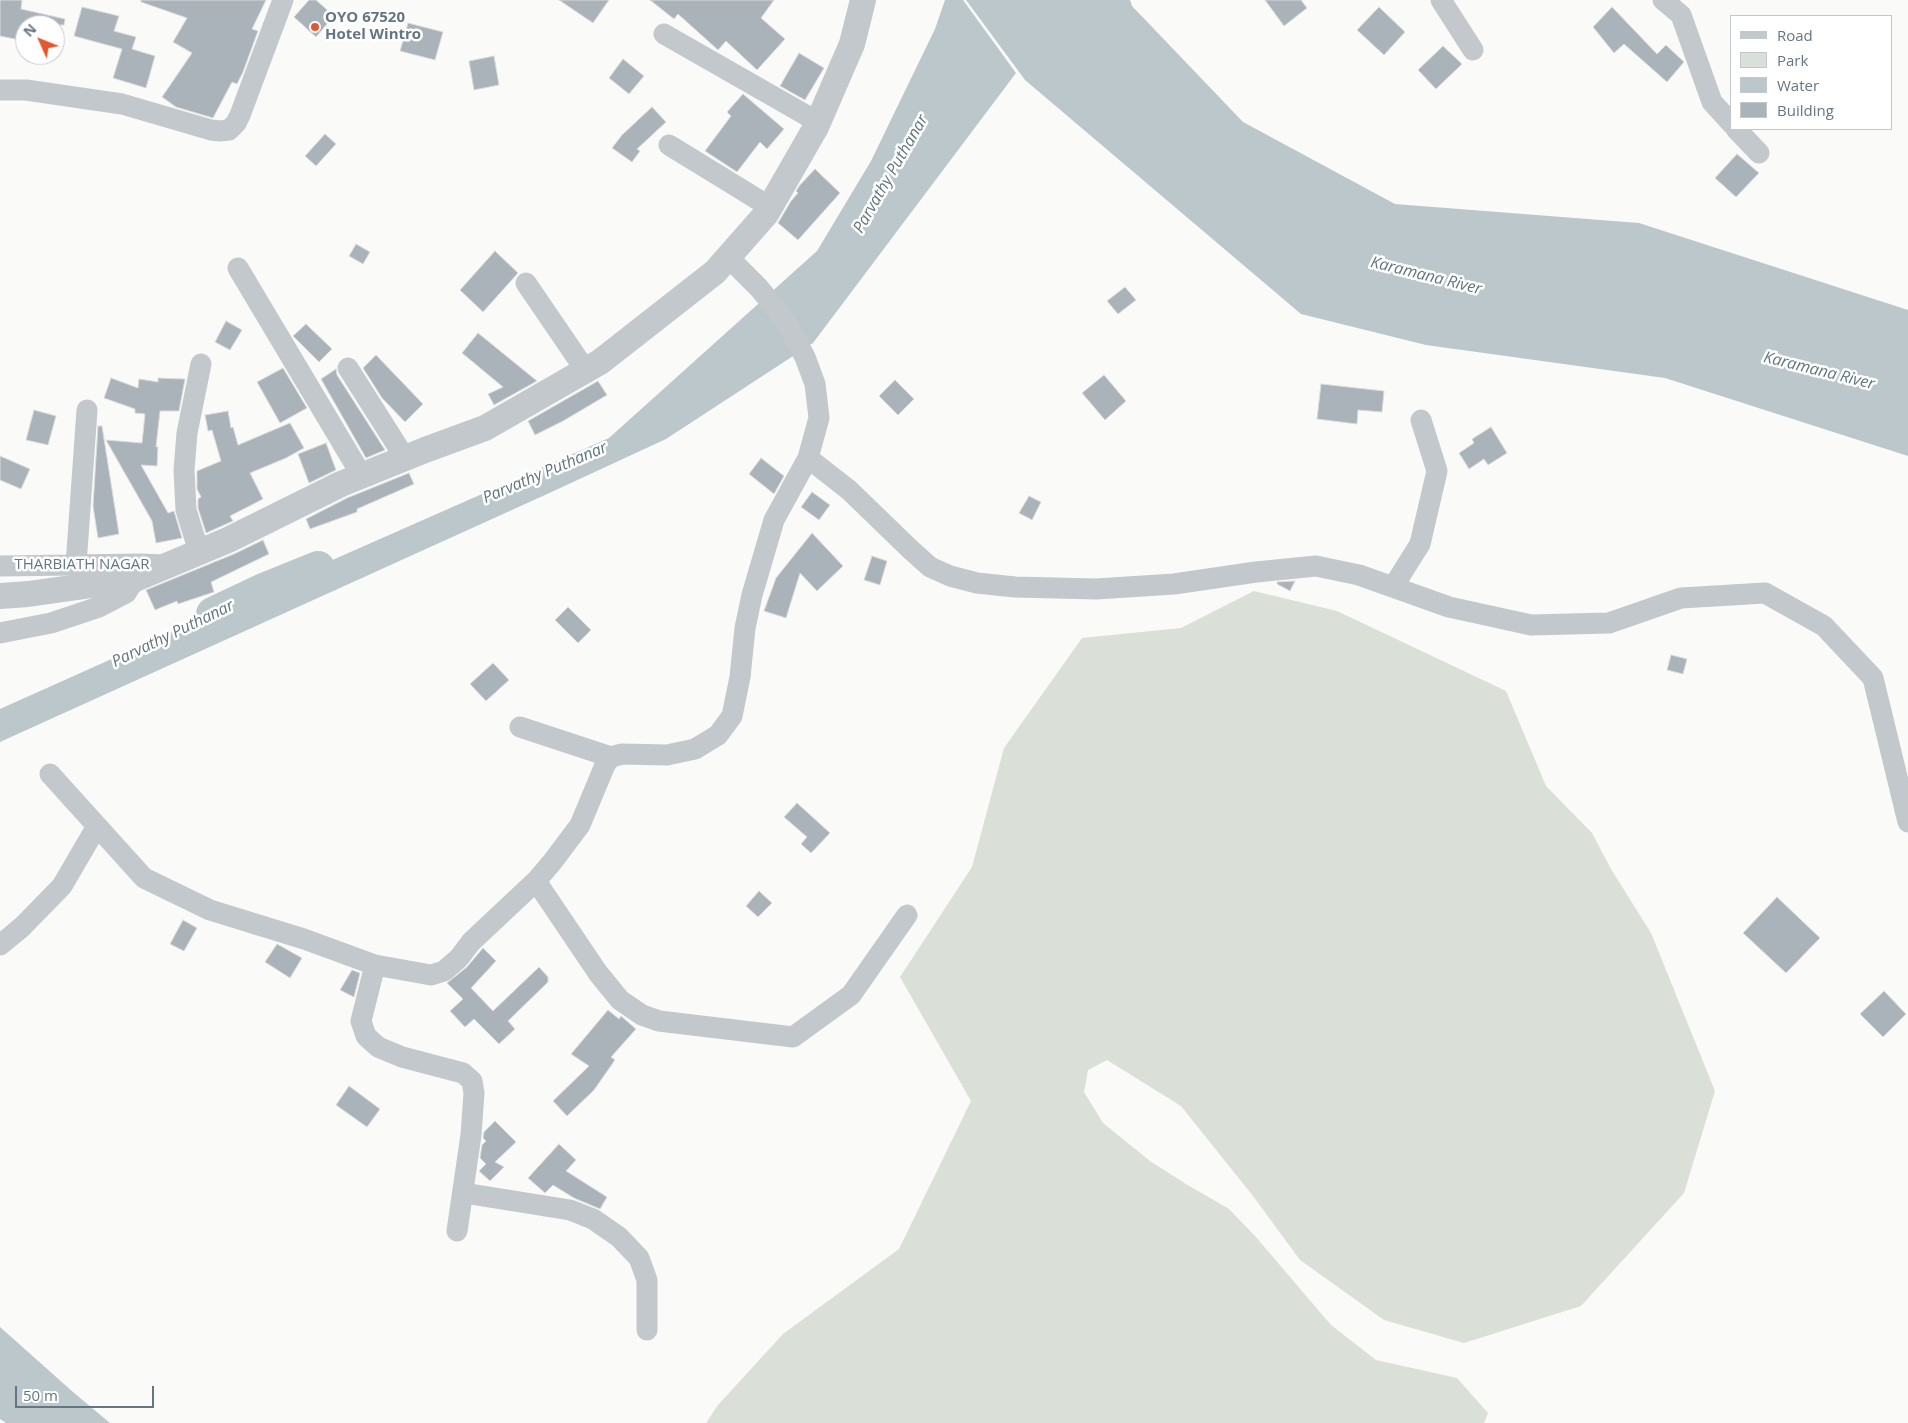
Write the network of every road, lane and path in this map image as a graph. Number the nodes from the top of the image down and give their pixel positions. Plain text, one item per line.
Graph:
1 (283, 0) edge
2 (863, 0) edge
3 (1441, 0) edge
4 (1663, 0) edge
5 (664, 34) dead end
6 (1473, 50) dead end
7 (0, 90) edge
8 (818, 122) junction
9 (1730, 122) edge
10 (1737, 130) edge
11 (670, 145) dead end
12 (1759, 153) dead end
13 (770, 207) junction
14 (728, 257) junction
15 (238, 268) dead end
16 (526, 284) dead end
17 (201, 364) dead end
18 (348, 368) dead end
19 (586, 370) junction
20 (87, 410) dead end
21 (1421, 420) dead end
22 (405, 458) junction
23 (808, 458) junction
24 (362, 476) junction
25 (199, 552) junction
26 (76, 565) junction
27 (165, 565) junction
28 (0, 566) edge
29 (135, 579) junction
30 (1393, 587) junction
31 (0, 596) edge
32 (0, 633) edge
33 (520, 727) dead end
34 (611, 757) junction
35 (50, 774) dead end
36 (1908, 822) edge
37 (97, 826) junction
38 (536, 881) junction
39 (907, 915) dead end
40 (0, 945) edge
41 (375, 965) junction
42 (464, 1192) junction
43 (457, 1231) dead end
44 (647, 1330) dead end

1 - 7 street
2 - 8 street
3 - 6 street
4 - 9 street
5 - 8 street
8 - 13 street
10 - 12 street
11 - 13 street
13 - 14 street
14 - 19 street
14 - 23 street
15 - 24 street
16 - 19 street
17 - 25 street
18 - 22 street
19 - 22 street
20 - 26 street
21 - 30 street
22 - 24 street
23 - 30 street
23 - 34 street
24 - 25 street
25 - 27 street
26 - 27 street, THARBIATH NAGAR
26 - 28 street, THARBIATH NAGAR
27 - 29 street
29 - 31 street
29 - 32 street
30 - 36 street
33 - 34 street
34 - 38 street
35 - 37 street
37 - 40 street
37 - 41 street
38 - 39 street
38 - 41 street
41 - 42 street
42 - 43 street
42 - 44 street

